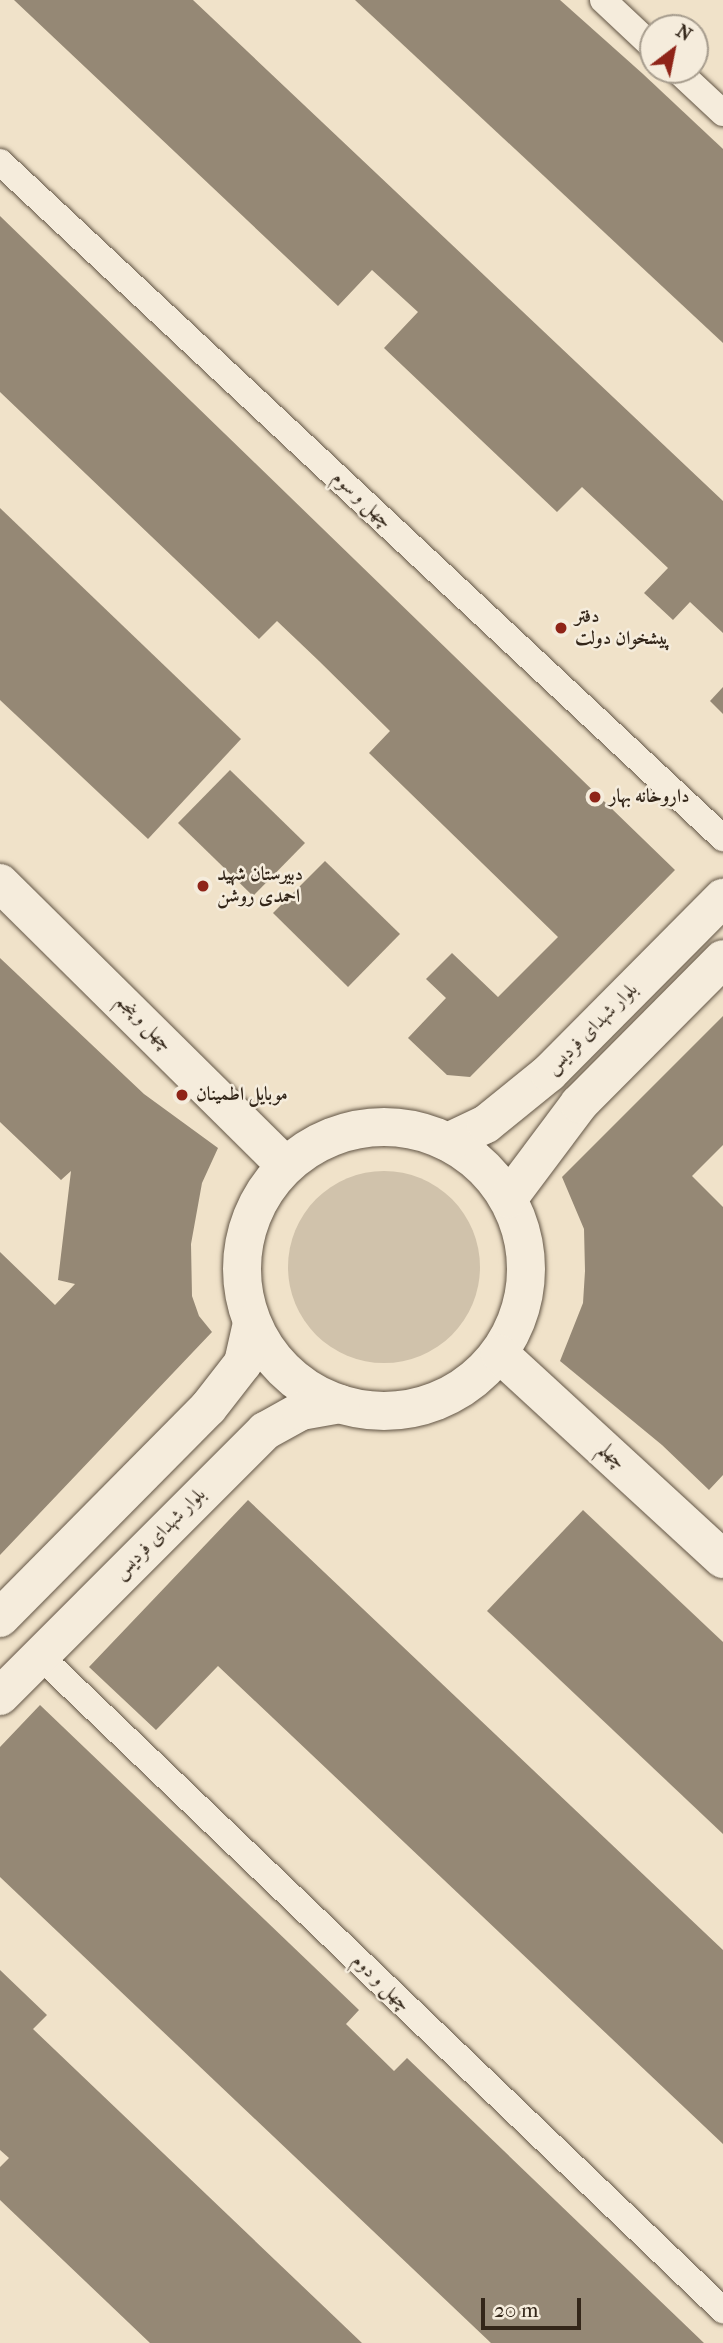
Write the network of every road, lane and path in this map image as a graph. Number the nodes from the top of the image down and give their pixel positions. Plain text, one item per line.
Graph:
1 (603, 0) edge
2 (639, 34) edge
3 (692, 84) edge
4 (723, 113) edge
5 (0, 162) edge
6 (723, 838) edge
7 (0, 883) edge
8 (723, 898) edge
9 (723, 959) edge
10 (448, 1142) junction
11 (285, 1165) junction
12 (508, 1199) junction
13 (252, 1323) junction
14 (500, 1354) junction
15 (340, 1404) junction
16 (723, 1559) edge
17 (0, 1618) edge
18 (40, 1656) junction
19 (0, 1696) edge
20 (723, 2310) edge

1 - 2 street
3 - 4 street
5 - 6 street, چهل و سوم
7 - 11 main road, چهل و پنجم
8 - 10 main road, بلوار شهدای فردیس
9 - 12 main road
10 - 11 main road
10 - 12 main road
11 - 13 main road
12 - 14 main road
13 - 15 main road
13 - 17 main road
14 - 15 main road
14 - 16 main road, چهلم
15 - 18 main road, بلوار شهدای فردیس
18 - 19 main road, بلوار شهدای فردیس
18 - 20 street, چهل و دوم

